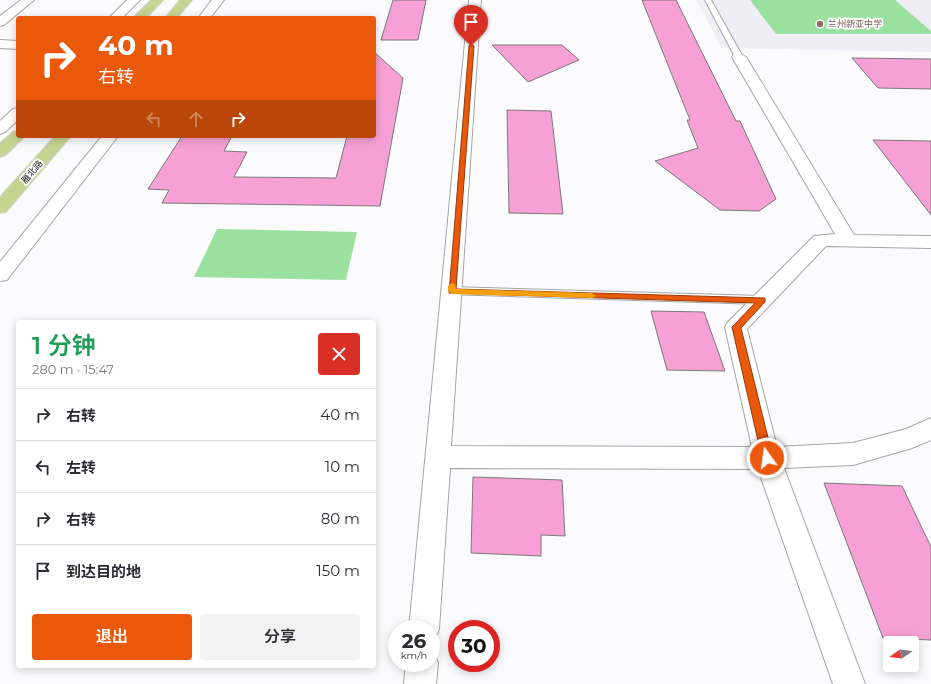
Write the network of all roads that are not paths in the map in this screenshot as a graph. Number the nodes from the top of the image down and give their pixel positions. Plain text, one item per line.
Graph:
1 (28, 0) edge
2 (134, 0) edge
3 (157, 0) edge
4 (186, 0) edge
5 (218, 0) edge
6 (475, 0) edge
7 (708, 0) edge
8 (117, 16) edge
9 (141, 16) edge
10 (172, 16) edge
11 (206, 16) edge
12 (0, 22) edge
13 (0, 44) edge
14 (16, 45) edge
15 (739, 57) joint
16 (16, 114) edge
17 (0, 129) edge
18 (16, 137) edge
19 (61, 138) edge
20 (108, 138) edge
21 (0, 152) edge
22 (0, 208) edge
23 (848, 240) junction
24 (931, 242) edge
25 (0, 275) edge
26 (452, 291) junction
27 (762, 300) junction
28 (931, 428) edge
29 (438, 457) junction
30 (767, 458) junction
31 (425, 620) edge
32 (421, 672) edge
33 (420, 684) edge
34 (849, 684) edge

1 - 12 street
2 - 8 street
3 - 9 main road
4 - 10 main road
5 - 11 street
6 - 26 street
7 - 15 lane
13 - 14 street
15 - 23 street
16 - 17 street
18 - 21 main road
19 - 22 main road, 雁北路
20 - 25 street
23 - 24 street
23 - 27 street
26 - 27 lane
26 - 29 street
27 - 30 street
28 - 30 street
29 - 30 street
29 - 31 street
30 - 34 street
32 - 33 street

